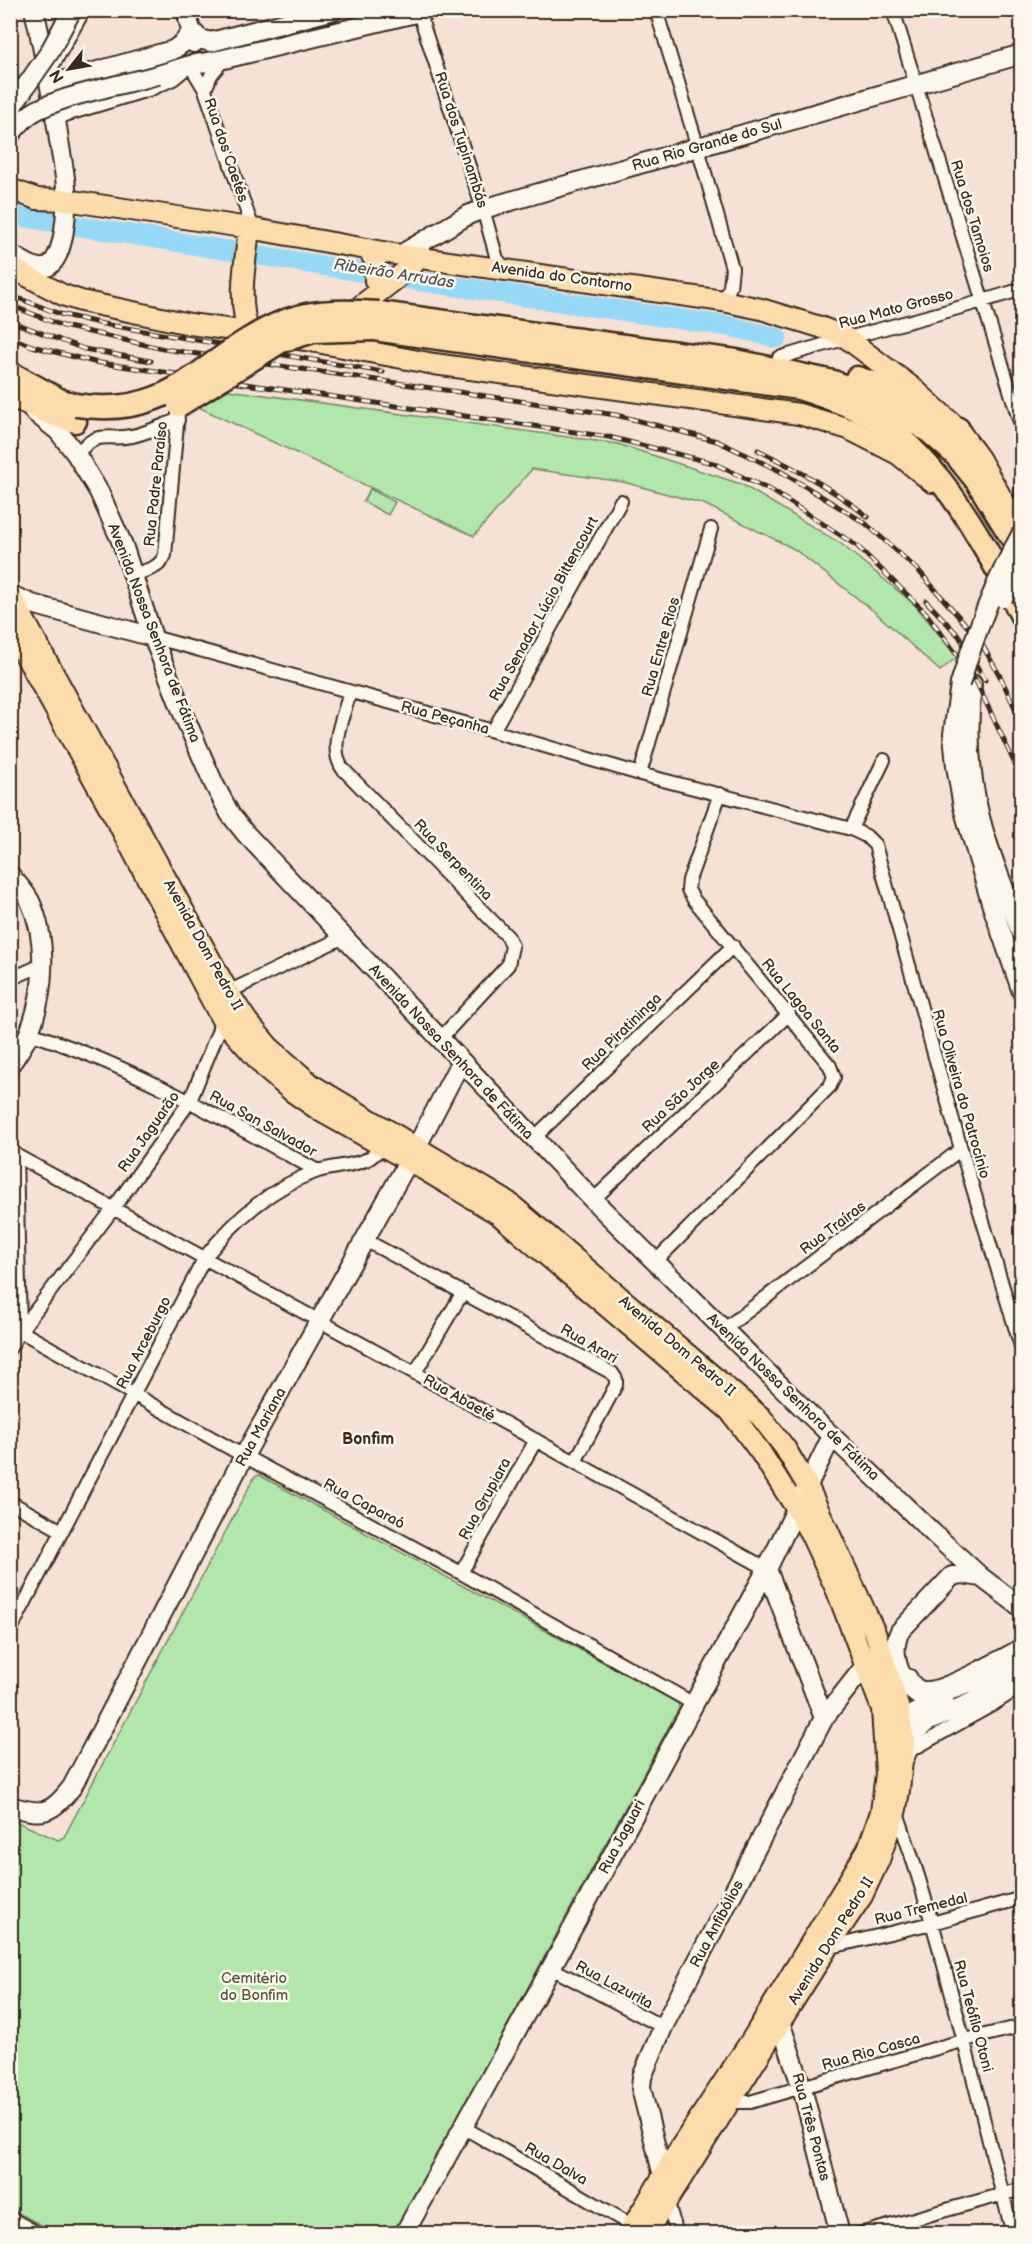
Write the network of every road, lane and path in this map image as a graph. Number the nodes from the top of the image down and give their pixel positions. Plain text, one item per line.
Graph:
1 (34, 10) edge
2 (72, 10) edge
3 (84, 10) edge
4 (186, 10) edge
5 (334, 10) edge
6 (656, 10) edge
7 (893, 10) edge
8 (422, 12) edge
9 (192, 31) junction
10 (1022, 54) edge
11 (224, 60) junction
12 (190, 65) junction
13 (50, 78) junction
14 (917, 85) junction
15 (205, 90) junction
16 (10, 109) edge
17 (55, 118) junction
18 (10, 135) edge
19 (698, 148) junction
20 (10, 189) edge
21 (65, 208) junction
22 (483, 209) junction
23 (248, 227) junction
24 (10, 254) edge
25 (10, 267) edge
26 (506, 268) junction
27 (384, 279) junction
28 (1022, 289) edge
29 (723, 301) junction
30 (982, 302) junction
31 (250, 334) junction
32 (845, 337) junction
33 (306, 340) junction
34 (779, 358) junction
35 (736, 361) junction
36 (434, 364) junction
37 (10, 374) edge
38 (15, 397) edge
39 (76, 413) junction
40 (958, 429) junction
41 (1022, 429) edge
42 (76, 454) junction
43 (997, 488) junction
44 (1021, 492) edge
45 (956, 500) junction
46 (621, 501) dead end
47 (711, 529) dead end
48 (1020, 531) edge
49 (1022, 554) edge
50 (1022, 562) edge
51 (133, 575) junction
52 (11, 594) edge
53 (1022, 616) edge
54 (10, 628) edge
55 (153, 637) junction
56 (966, 684) junction
57 (350, 692) junction
58 (493, 731) junction
59 (884, 760) dead end
60 (640, 774) junction
61 (720, 794) junction
62 (851, 829) junction
63 (874, 845) joint
64 (13, 883) edge
65 (1022, 935) edge
66 (344, 938) junction
67 (733, 946) junction
68 (42, 965) junction
69 (10, 979) edge
70 (228, 992) junction
71 (1022, 992) edge
72 (789, 1014) junction
73 (221, 1018) junction
74 (29, 1033) junction
75 (440, 1039) junction
76 (461, 1061) junction
77 (10, 1065) edge
78 (190, 1101) junction
79 (533, 1139) junction
80 (382, 1147) junction
81 (961, 1149) junction
82 (13, 1153) edge
83 (413, 1153) junction
84 (318, 1171) junction
85 (592, 1200) junction
86 (113, 1209) junction
87 (365, 1240) junction
88 (205, 1257) junction
89 (656, 1262) junction
90 (463, 1292) junction
91 (319, 1320) junction
92 (723, 1330) junction
93 (20, 1331) junction
94 (10, 1348) edge
95 (1022, 1350) edge
96 (415, 1373) junction
97 (135, 1394) junction
98 (832, 1436) junction
99 (536, 1440) junction
100 (244, 1456) junction
101 (575, 1462) junction
102 (807, 1485) junction
103 (10, 1502) edge
104 (796, 1508) junction
105 (62, 1531) junction
106 (766, 1569) junction
107 (461, 1573) junction
108 (981, 1577) junction
109 (1022, 1608) edge
110 (10, 1631) edge
111 (1022, 1642) edge
112 (895, 1658) junction
113 (1022, 1659) edge
114 (864, 1667) junction
115 (1022, 1675) edge
116 (985, 1680) junction
117 (1022, 1686) edge
118 (694, 1704) junction
119 (824, 1718) junction
120 (892, 1726) junction
121 (904, 1761) junction
122 (10, 1806) edge
123 (896, 1809) junction
124 (1022, 1898) edge
125 (932, 1923) junction
126 (826, 1948) junction
127 (551, 1968) junction
128 (780, 2022) junction
129 (1022, 2026) edge
130 (663, 2027) junction
131 (965, 2040) junction
132 (802, 2088) junction
133 (729, 2102) junction
134 (463, 2127) junction
135 (665, 2176) junction
136 (1022, 2189) edge
137 (1003, 2194) junction
138 (667, 2200) junction
139 (10, 2218) edge
140 (636, 2231) edge
141 (39, 2234) edge
142 (404, 2234) edge
143 (677, 2234) edge
144 (840, 2234) edge
145 (860, 2234) edge
146 (1013, 2234) edge

1 - 13 street
2 - 16 street, bridge
3 - 13 street
4 - 9 street
5 - 9 street
6 - 19 street
7 - 14 street, Rua dos Tamoios
8 - 11 street
8 - 22 street, Rua dos Tupinambás
9 - 12 street
9 - 13 street
10 - 14 street, Rua Rio Grande do Sul
11 - 12 street
11 - 15 street, Rua dos Caetés
12 - 15 street, Rua dos Caetés
12 - 17 street
12 - 18 street, bridge
13 - 17 street
14 - 19 street, Rua Rio Grande do Sul
14 - 30 street, Rua dos Tamoios
15 - 23 street, Rua dos Caetés
17 - 21 street
19 - 22 street, Rua Rio Grande do Sul
19 - 29 street
20 - 21 main road, Avenida do Contorno
21 - 23 main road, Avenida do Contorno
21 - 24 street
22 - 26 street, Rua dos Tupinambás
22 - 27 street, Rua Rio Grande do Sul
23 - 27 main road, Avenida do Contorno
23 - 31 main road
25 - 31 main road, Avenida do Contorno
26 - 27 main road, Avenida do Contorno
26 - 29 main road, Avenida do Contorno
27 - 33 main road
27 - 35 highway, Avenida do Contorno
27 - 36 main road
27 - 39 highway, Avenida do Contorno, bridge
27 - 45 highway, Avenida do Contorno
28 - 30 street, Rua Mato Grosso
29 - 32 main road, Avenida do Contorno
30 - 32 street, Rua Mato Grosso
30 - 41 street, Rua dos Tamoios
31 - 33 main road, Avenida do Contorno
32 - 34 street, Rua Mato Grosso
32 - 40 main road, Avenida do Contorno
33 - 36 main road, Avenida do Contorno
34 - 35 highway
34 - 40 highway
35 - 49 highway, Avenida do Contorno
36 - 45 main road, Avenida do Contorno
37 - 39 highway, Avenida do Contorno
38 - 39 highway, Avenida do Contorno
38 - 42 street, Avenida Nossa Senhora de Fátima
40 - 43 main road, Avenida do Contorno
42 - 51 street, Avenida Nossa Senhora de Fátima
42 - 51 street, Rua Padre Paraíso
43 - 44 street
43 - 48 main road, Avenida do Contorno
44 - 48 street
45 - 53 highway, Avenida do Contorno
46 - 58 street, Rua Senador Lúcio Bittencourt
47 - 60 street, Rua Entre Rios
48 - 56 street, bridge
50 - 56 street, bridge
51 - 55 street, Avenida Nossa Senhora de Fátima
52 - 55 street, Rua Peçanha
52 - 70 main road, Avenida Dom Pedro II
54 - 73 main road, Avenida Dom Pedro II
55 - 57 street, Rua Peçanha
55 - 66 street, Avenida Nossa Senhora de Fátima
56 - 65 street
56 - 71 street
57 - 58 street, Rua Peçanha
57 - 75 street, Rua Serpentina
58 - 60 street, Rua Peçanha
59 - 62 street
60 - 61 street, Rua Peçanha
61 - 62 street, Rua Peçanha
61 - 67 street, Rua Lagoa Santa
62 - 63 street, Rua Peçanha
63 - 81 street, Rua Oliveira do Patrocínio
64 - 68 street
66 - 70 street
66 - 75 street, Avenida Nossa Senhora de Fátima
67 - 72 street, Rua Lagoa Santa
67 - 79 street, Rua Piratininga
68 - 69 street
68 - 74 street
70 - 73 street, Rua Jaguarão
70 - 83 main road, Avenida Dom Pedro II
72 - 85 street, Rua São Jorge
72 - 89 street, Rua Lagoa Santa
73 - 78 street, Rua Jaguarão
73 - 80 main road, Avenida Dom Pedro II
74 - 77 street
74 - 78 street, Rua San Salvador
75 - 76 street, Avenida Nossa Senhora de Fátima
76 - 79 street, Avenida Nossa Senhora de Fátima
76 - 83 street, Rua Mariana
78 - 84 street, Rua San Salvador
78 - 86 street, Rua Jaguarão
79 - 85 street, Avenida Nossa Senhora de Fátima
80 - 83 main road, Avenida Dom Pedro II
80 - 84 street, Rua Arceburgo
81 - 92 street, Rua Traíras
81 - 95 street, Rua Oliveira do Patrocínio
82 - 86 street, Rua Abaeté
82 - 93 street
83 - 87 street, Rua Mariana
83 - 102 main road, Avenida Dom Pedro II
83 - 104 main road, Avenida Dom Pedro II
84 - 88 street, Rua Arceburgo
85 - 89 street, Avenida Nossa Senhora de Fátima
86 - 88 street, Rua Abaeté
86 - 93 street, Rua Jaguarão
87 - 90 street, Rua Arari
87 - 91 street, Rua Mariana
88 - 91 street, Rua Abaeté
88 - 97 street, Rua Arceburgo
89 - 92 street, Avenida Nossa Senhora de Fátima
90 - 96 street
90 - 101 street, Rua Arari
91 - 96 street, Rua Abaeté
91 - 100 street, Rua Mariana
92 - 98 street, Avenida Nossa Senhora de Fátima
93 - 94 street, Rua Jaguarão
93 - 97 street, Rua Caparaó
96 - 99 street, Rua Abaeté
97 - 100 street, Rua Caparaó
97 - 105 street, Rua Arceburgo
98 - 102 street, Rua Jaguari
98 - 108 street, Avenida Nossa Senhora de Fátima
99 - 101 street, Rua Abaeté
99 - 107 street, Rua Grupiara
100 - 107 street, Rua Caparaó
100 - 122 street, Rua Mariana
101 - 106 street, Rua Abaeté
102 - 104 street, Rua Jaguari
102 - 120 main road, Avenida Dom Pedro II
103 - 105 street
104 - 106 street, Rua Jaguari
104 - 114 main road, Avenida Dom Pedro II
105 - 110 street, Rua Arceburgo
106 - 118 street, Rua Jaguari
106 - 119 street
107 - 118 street, Rua Caparaó
108 - 109 street, Avenida Nossa Senhora de Fátima
108 - 112 street
111 - 112 street
112 - 116 street
113 - 116 street
114 - 119 street, Rua Anfibólios
114 - 120 main road, Avenida Dom Pedro II
115 - 121 street
116 - 120 street
117 - 121 street
118 - 127 street, Rua Jaguari
119 - 130 street, Rua Anfibólios
120 - 121 main road, Avenida Dom Pedro II
120 - 135 main road, Avenida Dom Pedro II
121 - 123 main road, Avenida Dom Pedro II
123 - 125 street, Rua Teófilo Otoni
123 - 126 main road, Avenida Dom Pedro II
124 - 125 street, Rua Tremedal
125 - 126 street, Rua Tremedal
125 - 131 street, Rua Teófilo Otoni
126 - 128 main road, Avenida Dom Pedro II
127 - 130 street, Rua Lazurita
127 - 134 street, Rua Jaguari
128 - 132 street, Rua Três Pontas
128 - 133 main road, Avenida Dom Pedro II
129 - 131 street, Rua Rio Casca
130 - 135 street, Rua Anfibólios
131 - 132 street, Rua Rio Casca
131 - 137 street, Rua Teófilo Otoni
132 - 133 street, Rua Rio Casca
132 - 144 street, Rua Três Pontas
133 - 138 main road, Avenida Dom Pedro II
134 - 140 street, Rua Dalva
134 - 142 street, Rua Jaguari
135 - 138 street, Rua Anfibólios
135 - 140 main road, Avenida Dom Pedro II
136 - 137 street
137 - 145 street
137 - 146 street, Rua Teófilo Otoni
138 - 140 main road, Avenida Dom Pedro II
138 - 143 street
139 - 141 street

